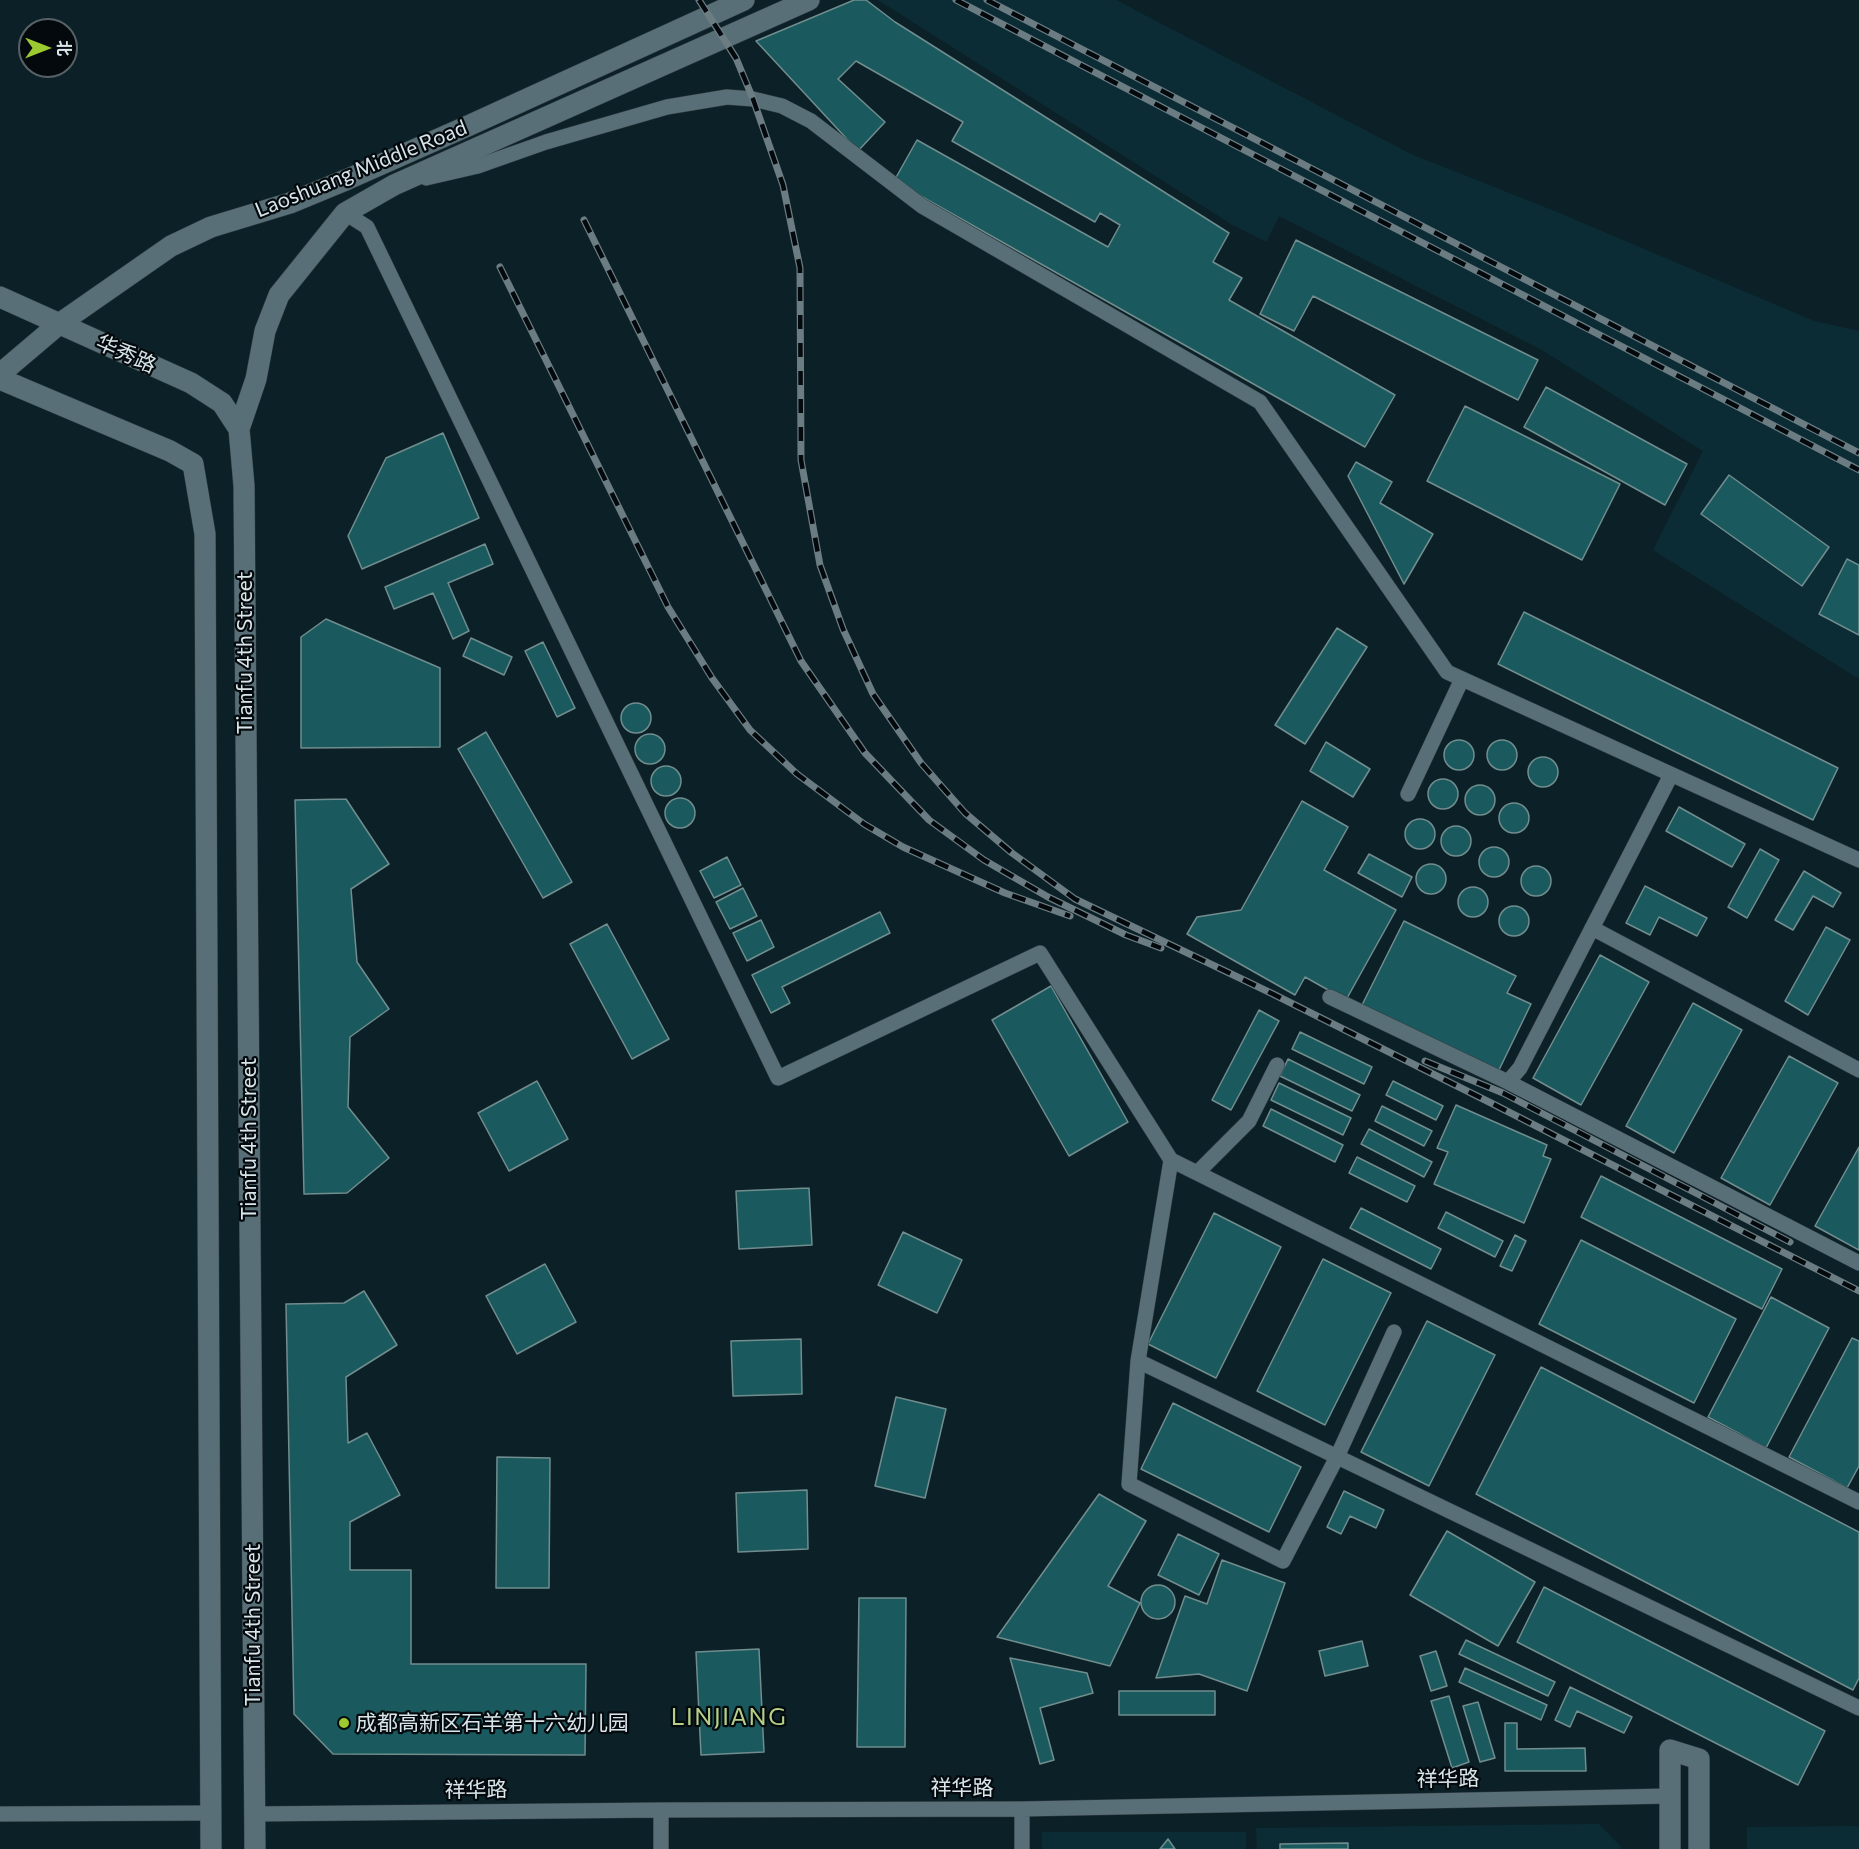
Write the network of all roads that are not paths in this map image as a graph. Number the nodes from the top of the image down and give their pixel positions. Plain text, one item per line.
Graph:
1 (744, 0) edge
2 (809, 0) edge
3 (394, 184) junction
4 (345, 213) junction
5 (0, 297) edge
6 (59, 324) junction
7 (0, 374) edge
8 (0, 379) edge
9 (239, 429) junction
10 (1462, 679) junction
11 (1671, 775) junction
12 (1408, 794) dead end
13 (1859, 860) edge
14 (1592, 928) junction
15 (1330, 997) dead end
16 (1277, 1065) dead end
17 (1859, 1070) edge
18 (1508, 1082) junction
19 (1170, 1160) junction
20 (1197, 1173) junction
21 (1859, 1263) edge
22 (1394, 1332) dead end
23 (1138, 1361) junction
24 (1337, 1457) junction
25 (1859, 1502) edge
26 (1859, 1708) edge
27 (1670, 1796) junction
28 (661, 1809) junction
29 (1022, 1809) junction
30 (211, 1813) junction
31 (0, 1814) edge
32 (255, 1814) junction
33 (211, 1849) edge
34 (255, 1849) edge
35 (661, 1849) edge
36 (1022, 1849) edge
37 (1670, 1849) edge
38 (1699, 1849) edge

1 - 6 main road, Laoshuang Middle Road
2 - 3 main road, Laoshuang Middle Road
3 - 4 main road, Laoshuang Middle Road
3 - 10 street
4 - 9 main road, Laoshuang Middle Road
4 - 19 street
5 - 6 main road, 华秀路
6 - 7 main road, Laoshuang Middle Road
6 - 9 main road, 华秀路
8 - 30 main road, Tianfu 4th Street
9 - 32 main road, Tianfu 4th Street
10 - 11 street
10 - 12 street
11 - 13 street
11 - 14 street
14 - 17 street
14 - 18 street
15 - 18 street
16 - 20 street
18 - 21 street
19 - 20 street
19 - 23 street
20 - 25 street
22 - 24 street
23 - 24 street
23 - 24 street
24 - 26 street
27 - 29 street, 祥华路
27 - 37 main road
27 - 38 main road
28 - 29 street, 祥华路
28 - 32 street, 祥华路
28 - 35 street
29 - 36 street
30 - 31 street
30 - 33 main road, Tianfu 4th Street
32 - 34 main road, Tianfu 4th Street

